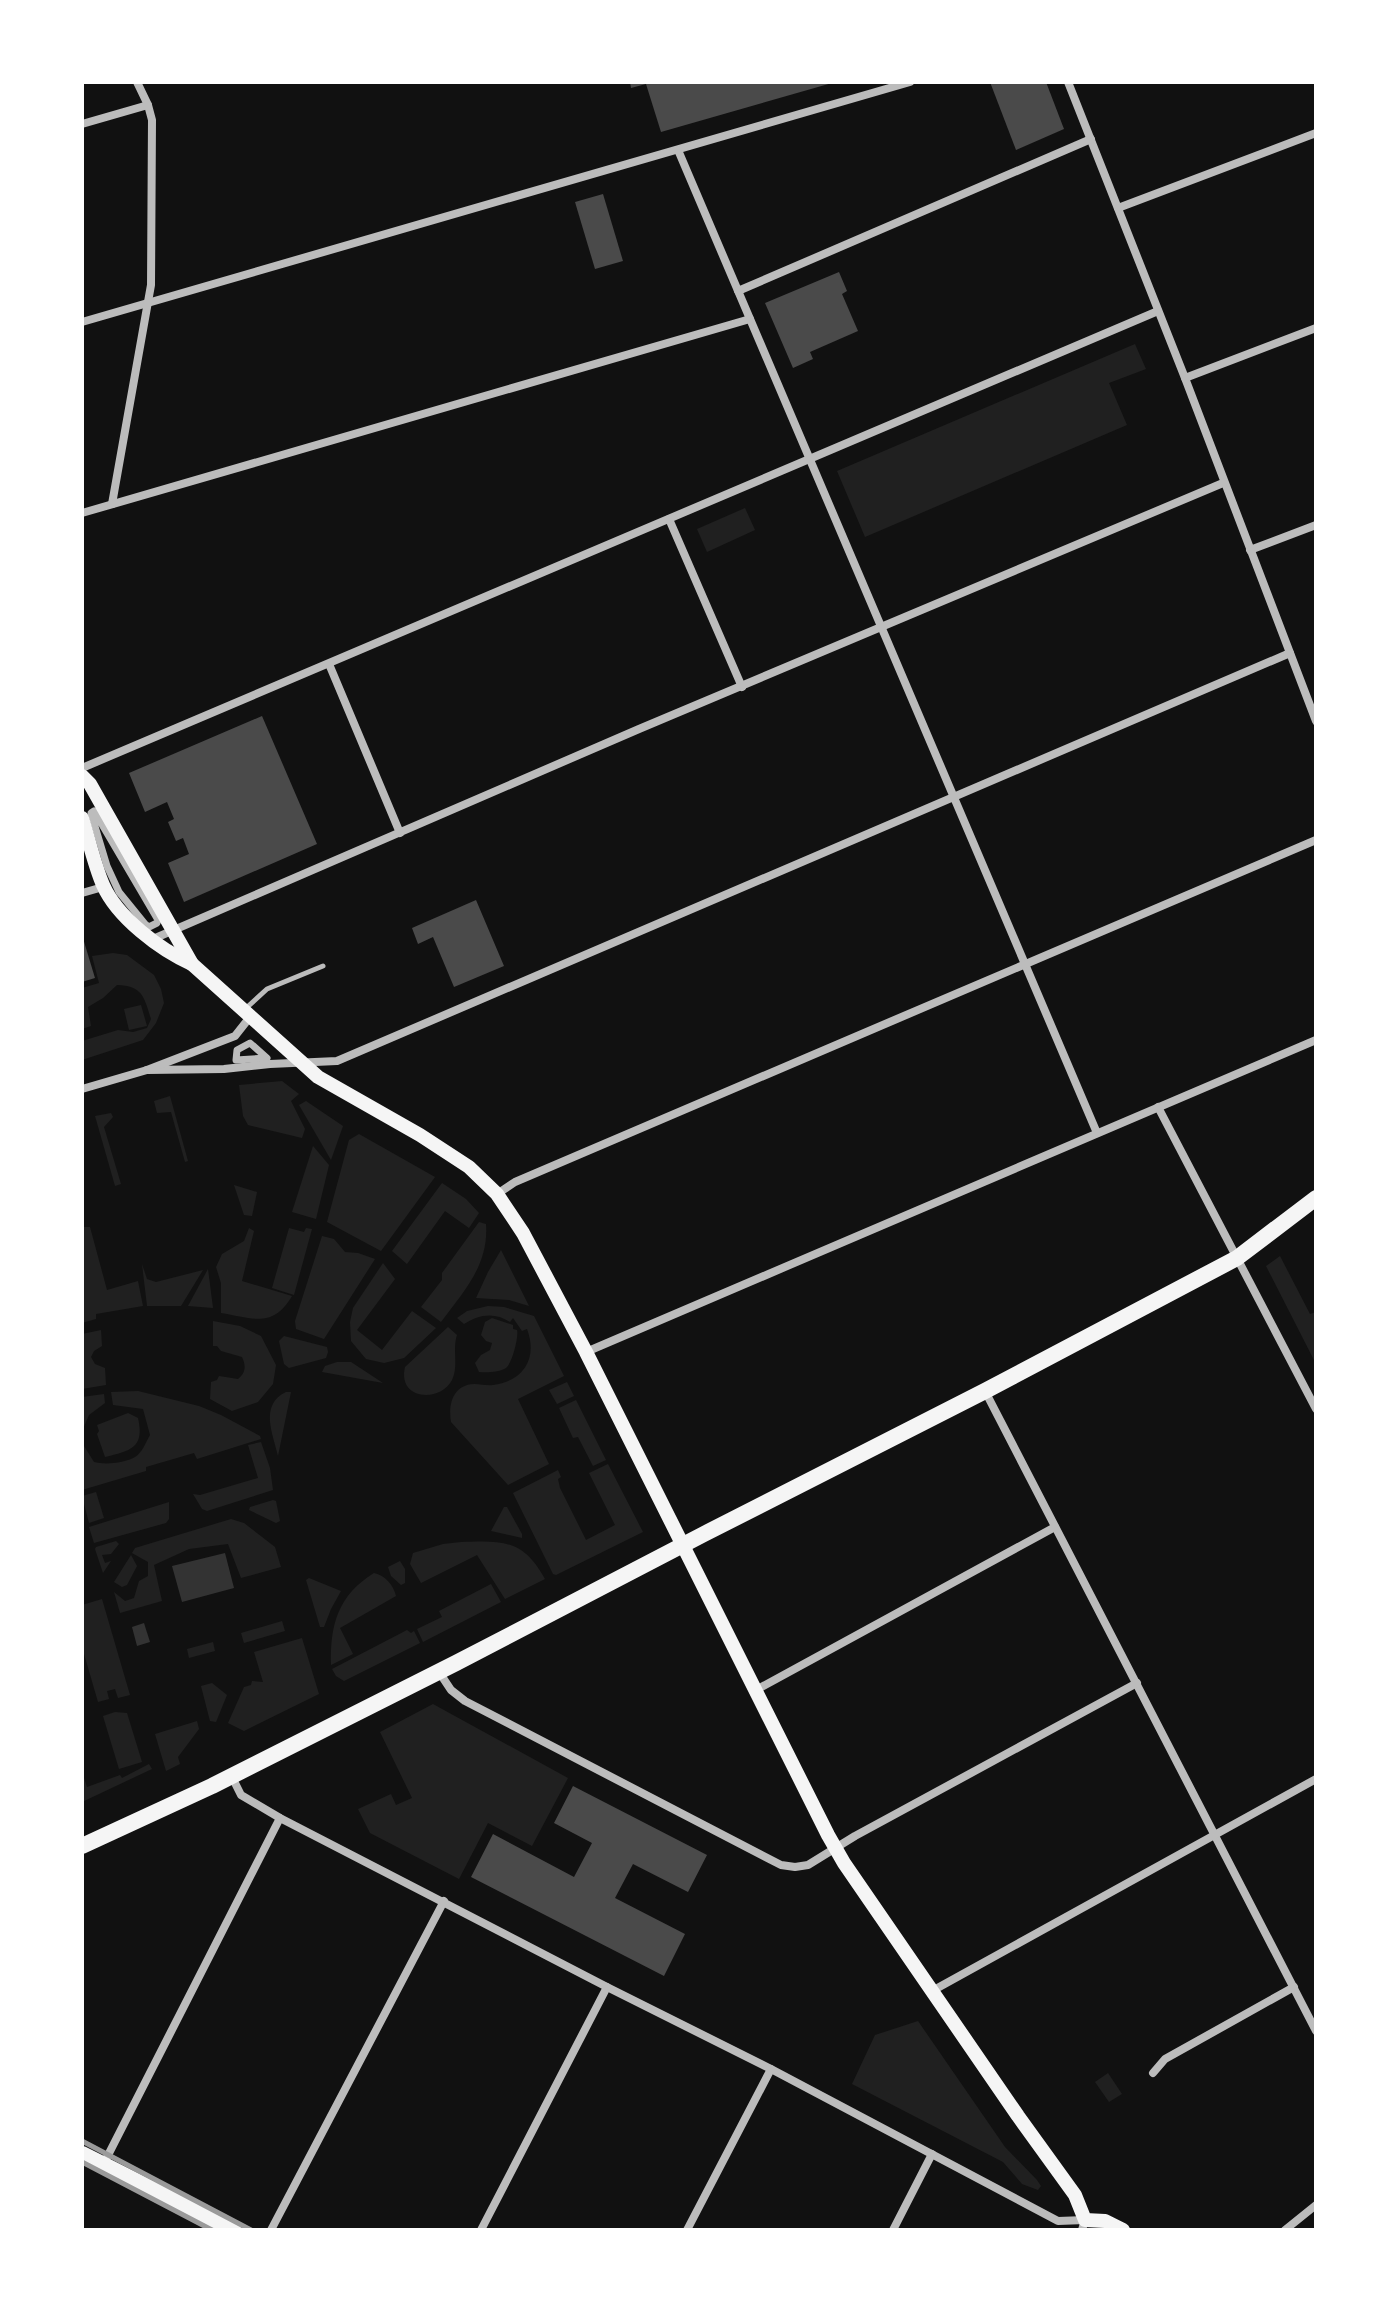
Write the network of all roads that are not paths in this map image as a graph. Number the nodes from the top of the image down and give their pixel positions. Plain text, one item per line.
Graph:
1 (137, 82) edge
2 (910, 82) edge
3 (1068, 82) edge
4 (148, 105) junction
5 (82, 124) edge
6 (1316, 133) edge
7 (1091, 139) junction
8 (678, 150) junction
9 (1118, 208) junction
10 (738, 291) junction
11 (148, 303) junction
12 (1158, 311) junction
13 (750, 319) junction
14 (82, 322) edge
15 (1316, 328) edge
16 (1185, 378) junction
17 (809, 459) junction
18 (1223, 483) junction
19 (112, 504) junction
20 (82, 513) edge
21 (669, 519) junction
22 (1316, 525) edge
23 (1250, 550) junction
24 (881, 628) junction
25 (1290, 653) junction
26 (329, 664) junction
27 (742, 687) junction
28 (1316, 720) edge
29 (82, 768) edge
30 (82, 776) edge
31 (953, 797) junction
32 (87, 816) edge
33 (400, 833) junction
34 (1316, 840) edge
35 (103, 887) junction
36 (82, 893) edge
37 (172, 929) junction
38 (153, 939) junction
39 (192, 964) junction
40 (1025, 965) junction
41 (323, 966) dead end
42 (247, 1014) junction
43 (1316, 1040) edge
44 (301, 1063) junction
45 (147, 1070) junction
46 (82, 1089) edge
47 (1158, 1107) junction
48 (1097, 1133) junction
49 (497, 1194) junction
50 (1315, 1200) edge
51 (1237, 1258) junction
52 (586, 1352) junction
53 (985, 1391) junction
54 (1316, 1409) edge
55 (1055, 1527) junction
56 (683, 1545) junction
57 (439, 1672) junction
58 (1137, 1683) junction
59 (756, 1690) junction
60 (232, 1776) junction
61 (1316, 1779) edge
62 (280, 1818) junction
63 (1215, 1834) junction
64 (82, 1846) edge
65 (836, 1848) junction
66 (444, 1901) junction
67 (607, 1987) junction
68 (1294, 1987) junction
69 (932, 1991) junction
70 (1316, 2031) edge
71 (771, 2069) junction
72 (1153, 2073) dead end
73 (82, 2154) edge
74 (932, 2154) junction
75 (103, 2165) junction
76 (1316, 2205) edge
77 (1083, 2225) edge
78 (234, 2230) edge
79 (271, 2230) edge
80 (481, 2230) edge
81 (687, 2230) edge
82 (893, 2230) edge
83 (1123, 2230) edge
84 (1285, 2230) edge

1 - 4 street
2 - 8 street
3 - 7 street
4 - 5 street
4 - 11 street
6 - 9 street
7 - 9 street
7 - 10 street
8 - 10 street
8 - 11 street
9 - 12 street
10 - 13 street
11 - 14 street
11 - 19 street
12 - 16 street
12 - 17 street
13 - 17 street
13 - 19 street
15 - 16 street
16 - 18 street
17 - 21 street
17 - 24 street
18 - 23 street
18 - 24 street
19 - 20 street
21 - 26 street
21 - 27 street
22 - 23 street
23 - 25 street
24 - 27 street
24 - 31 street
25 - 28 street
25 - 31 street
26 - 29 street
26 - 33 street
27 - 33 street
30 - 37 main road
31 - 40 street
31 - 44 street
32 - 32 street
32 - 35 main road
33 - 37 street
34 - 40 street
35 - 36 street
35 - 38 main road
37 - 38 street
37 - 39 main road
38 - 39 main road
39 - 42 main road
40 - 48 street
40 - 49 street
41 - 42 lane
42 - 44 main road
42 - 45 street
43 - 47 street
44 - 45 street
44 - 49 main road
45 - 46 street
47 - 48 street
47 - 51 street
48 - 52 street
49 - 52 main road
50 - 51 main road
51 - 53 main road
51 - 54 street
52 - 56 main road
53 - 55 street
53 - 56 main road
55 - 58 street
55 - 59 street
56 - 57 main road
56 - 59 main road
57 - 60 main road
57 - 65 street
58 - 63 street
58 - 65 street
59 - 65 main road
60 - 62 street
60 - 64 main road
61 - 63 street
62 - 66 street
62 - 75 street
63 - 68 street
63 - 69 street
65 - 69 main road
66 - 67 street
66 - 79 street
67 - 71 street
67 - 80 street
68 - 70 street
68 - 72 street
69 - 77 main road
71 - 74 street
71 - 81 street
73 - 75 main road
74 - 77 street
74 - 82 street
75 - 78 main road
76 - 84 street
77 - 83 main road

